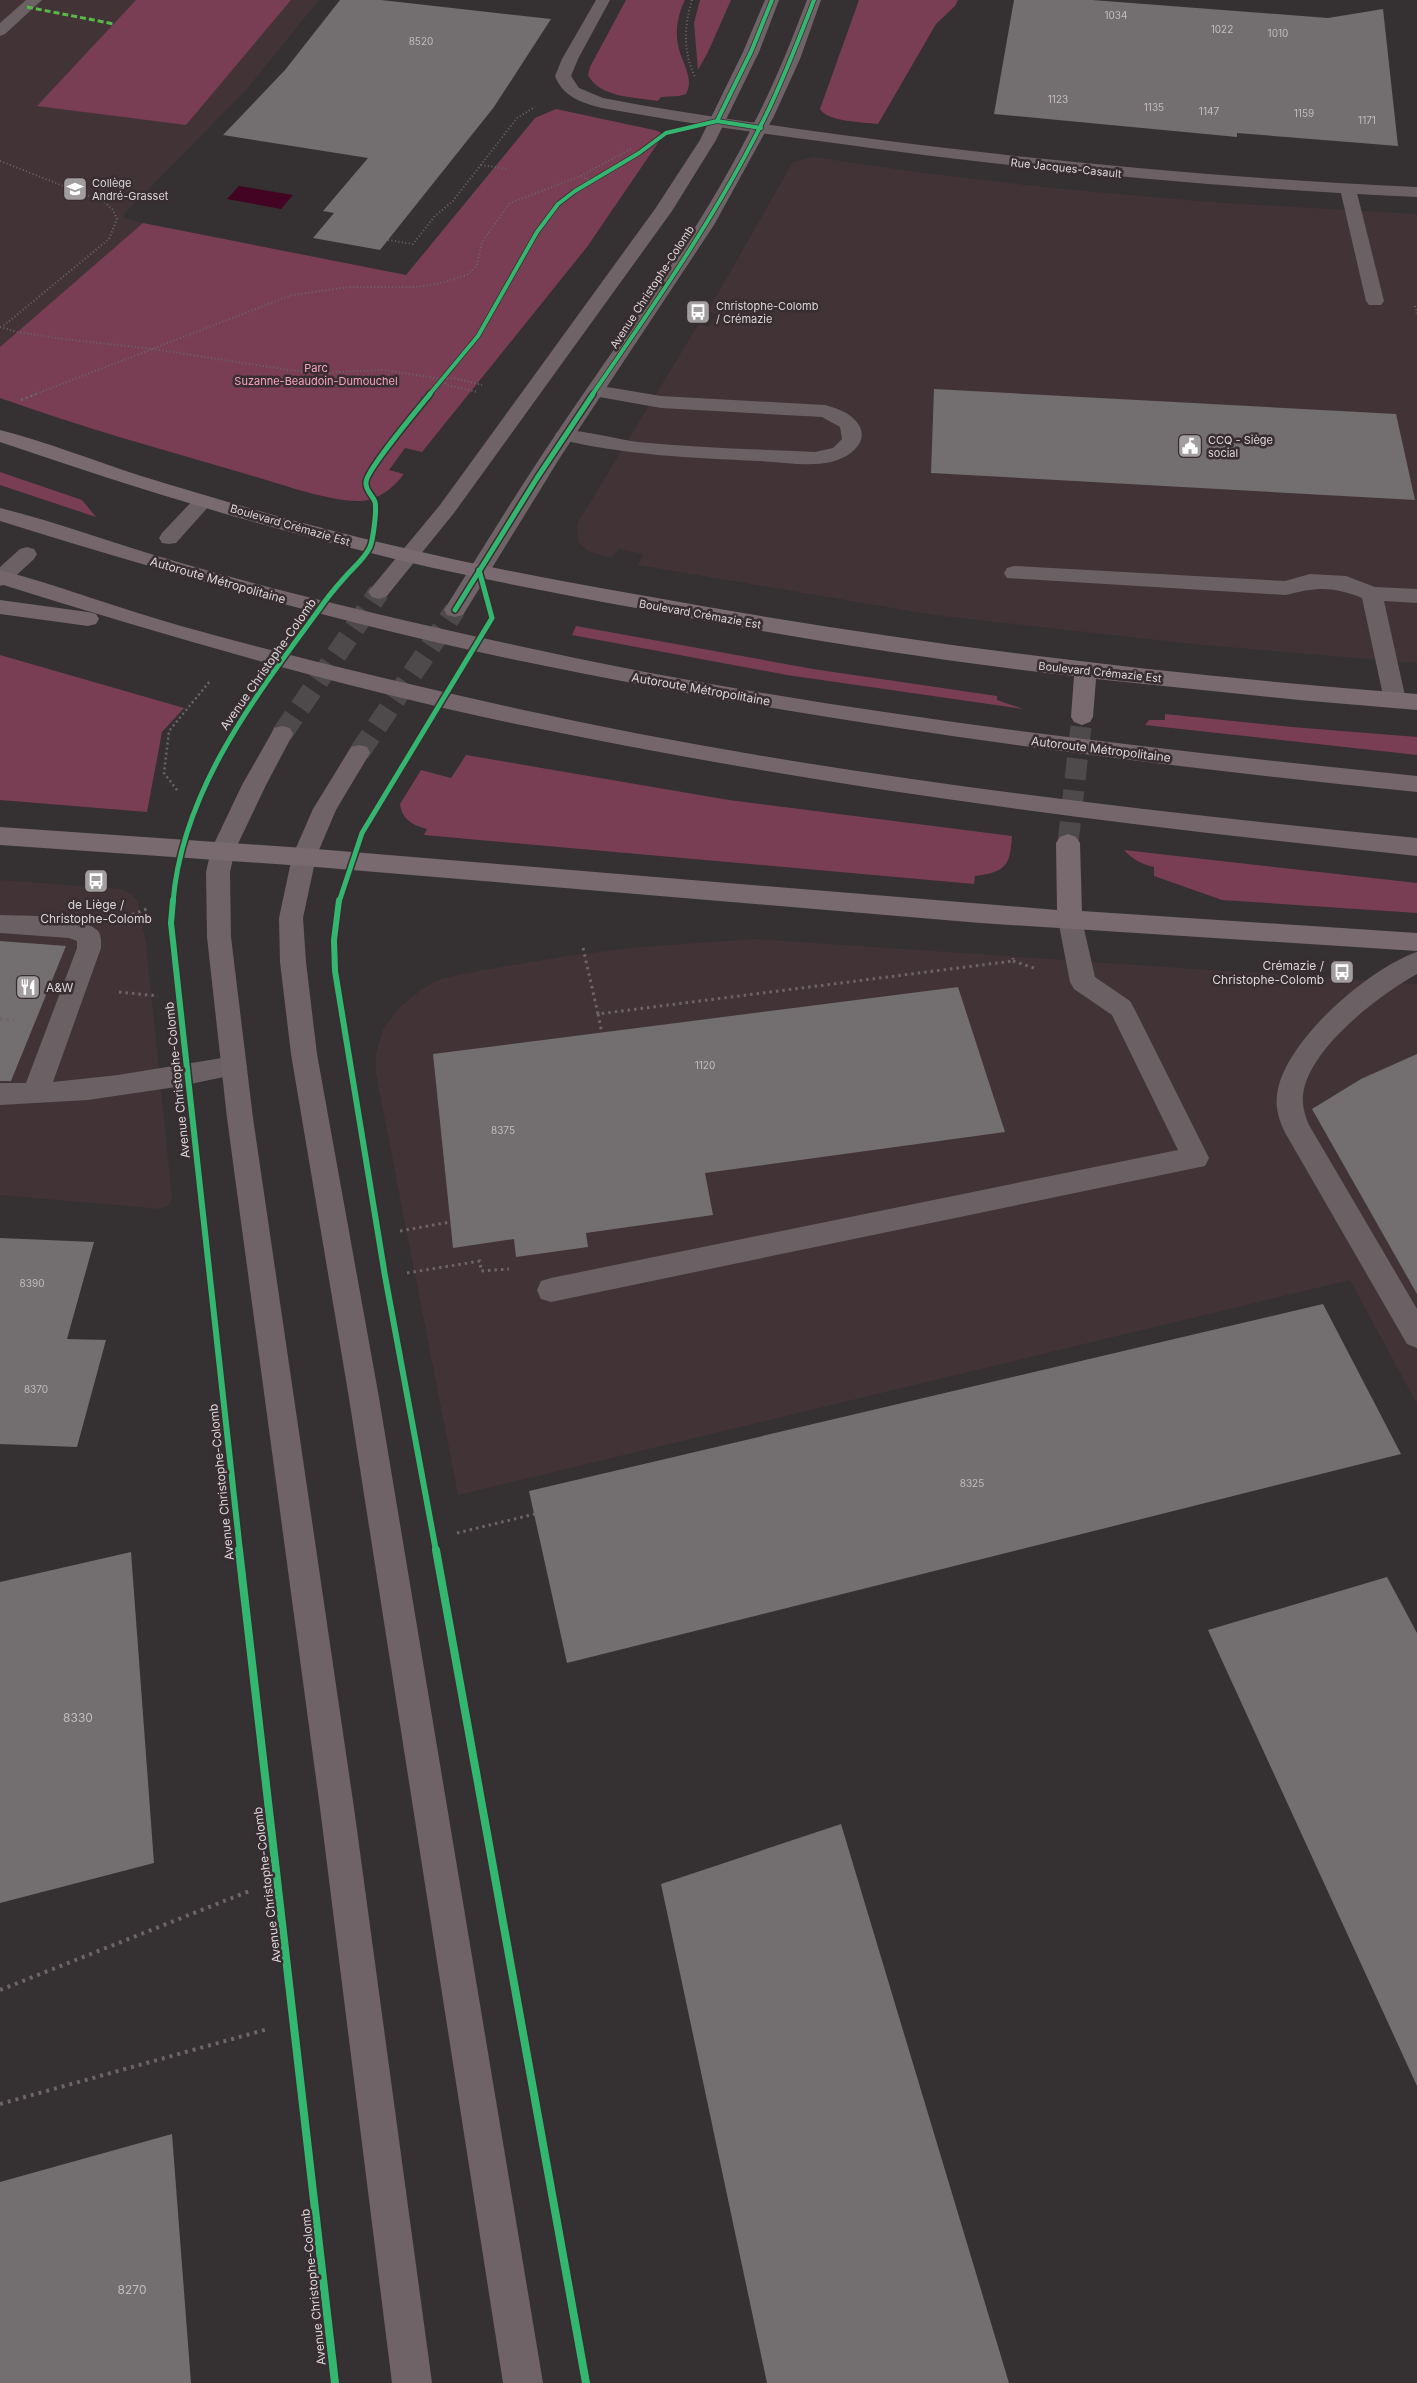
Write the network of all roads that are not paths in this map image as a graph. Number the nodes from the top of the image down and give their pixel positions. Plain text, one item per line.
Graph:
1 (35, 0) edge
2 (603, 0) edge
3 (772, 0) edge
4 (814, 0) edge
5 (0, 31) edge
6 (717, 121) junction
7 (761, 128) junction
8 (1348, 189) junction
9 (1417, 192) edge
10 (1375, 301) dead end
11 (595, 391) junction
12 (565, 435) junction
13 (0, 436) edge
14 (203, 501) junction
15 (0, 514) edge
16 (168, 538) dead end
17 (27, 554) dead end
18 (407, 556) junction
19 (479, 570) junction
20 (1014, 573) dead end
21 (0, 578) edge
22 (379, 592) tunnel mouth
23 (1372, 594) junction
24 (1417, 596) edge
25 (0, 607) edge
26 (455, 610) tunnel mouth
27 (178, 631) junction
28 (1086, 671) junction
29 (1395, 700) junction
30 (1417, 702) edge
31 (1082, 717) tunnel mouth
32 (282, 734) tunnel mouth
33 (359, 753) tunnel mouth
34 (1417, 784) edge
35 (0, 836) edge
36 (1068, 843) tunnel mouth
37 (1417, 847) edge
38 (224, 850) junction
39 (304, 857) junction
40 (1070, 920) junction
41 (0, 924) edge
42 (1417, 942) edge
43 (1417, 962) edge
44 (234, 1066) junction
45 (36, 1093) junction
46 (0, 1094) edge
47 (551, 1290) dead end
48 (1417, 1335) edge
49 (412, 2383) edge
50 (523, 2383) edge

1 - 5 street
2 - 6 street, Rue Jacques-Casault
3 - 6 main road
4 - 7 main road, Avenue Christophe-Colomb
6 - 7 street, Rue Jacques-Casault
6 - 18 main road
7 - 8 street, Rue Jacques-Casault
7 - 11 main road, Avenue Christophe-Colomb
8 - 9 street, Rue Jacques-Casault
8 - 10 street
11 - 12 main road, Avenue Christophe-Colomb
11 - 12 street
12 - 19 main road, Avenue Christophe-Colomb
13 - 14 main road, Boulevard Crémazie Est
14 - 16 street
14 - 18 main road, Boulevard Crémazie Est
15 - 34 highway, Autoroute Métropolitaine
17 - 21 street
18 - 19 main road, Boulevard Crémazie Est
18 - 22 main road
19 - 26 main road, Avenue Christophe-Colomb
19 - 28 main road, Boulevard Crémazie Est
20 - 23 street
21 - 27 highway
23 - 24 street
23 - 29 street
25 - 27 highway
27 - 37 highway
28 - 29 main road, Boulevard Crémazie Est
28 - 31 main road
29 - 30 main road, Boulevard Crémazie Est
32 - 38 main road
33 - 39 main road
35 - 38 main road
36 - 40 main road
38 - 39 main road
38 - 44 main road
39 - 40 main road
39 - 50 main road
40 - 42 main road
40 - 47 street
41 - 45 street
43 - 48 street
44 - 45 street
44 - 49 main road
45 - 46 street

